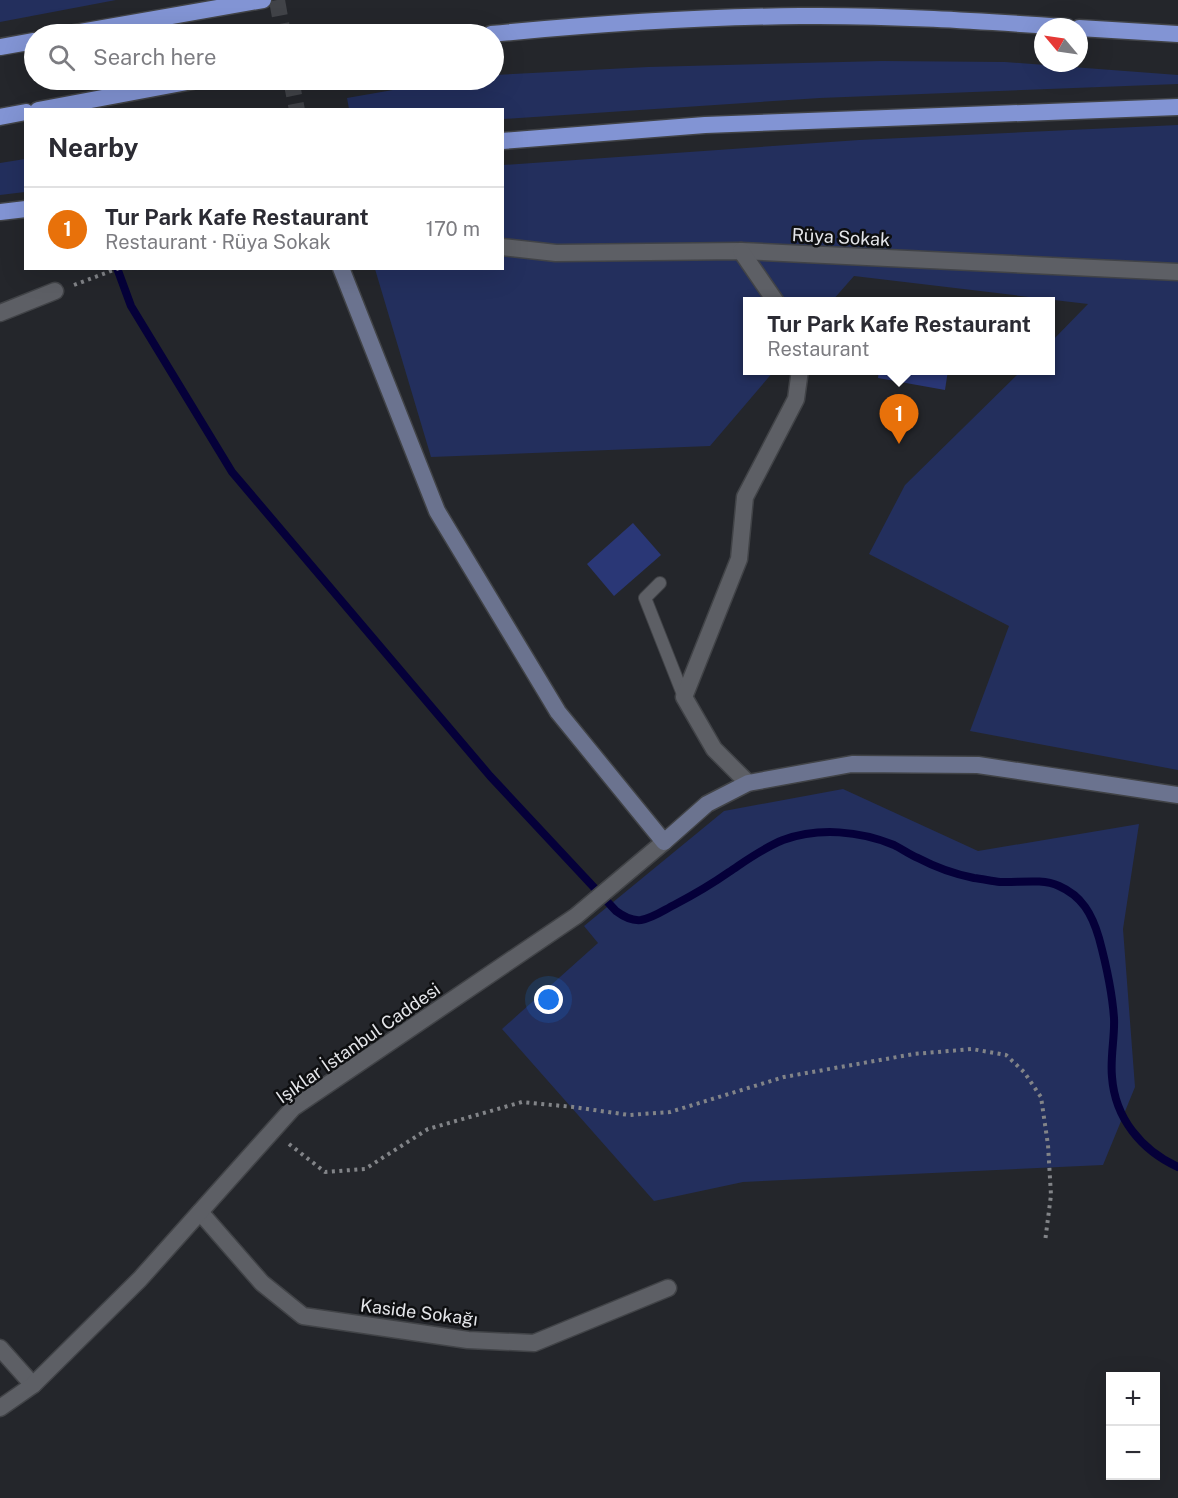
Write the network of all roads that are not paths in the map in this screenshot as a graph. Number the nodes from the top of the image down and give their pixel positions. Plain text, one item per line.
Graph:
1 (263, 0) edge
2 (126, 24) edge
3 (1034, 25) edge
4 (1088, 29) edge
5 (504, 33) edge
6 (1178, 34) edge
7 (24, 43) edge
8 (0, 47) edge
9 (145, 90) edge
10 (1178, 107) edge
11 (49, 108) edge
12 (24, 112) edge
13 (0, 117) edge
14 (504, 141) edge
15 (24, 208) edge
16 (0, 212) edge
17 (504, 247) edge
18 (741, 251) junction
19 (342, 270) edge
20 (1178, 272) edge
21 (55, 291) road end
22 (773, 297) edge
23 (0, 313) edge
24 (799, 375) edge
25 (660, 583) dead end
26 (684, 697) junction
27 (748, 783) junction
28 (1178, 795) edge
29 (664, 842) junction
30 (200, 1212) junction
31 (668, 1288) dead end
32 (0, 1348) edge
33 (33, 1385) junction
34 (0, 1408) edge

1 - 2 highway
3 - 5 highway
4 - 6 highway
7 - 8 highway
9 - 11 highway
10 - 14 highway
12 - 13 highway
15 - 16 highway
17 - 18 street, Rüya Sokak
18 - 20 street, Rüya Sokak
18 - 22 street
19 - 29 main road
21 - 23 street
24 - 26 street
25 - 26 lane
26 - 27 street
27 - 28 main road
27 - 29 main road
29 - 30 street, Işıklar İstanbul Caddesi
30 - 31 street, Kaside Sokağı
30 - 33 street, Işıklar İstanbul Caddesi
32 - 33 street
33 - 34 street, Işıklar İstanbul Caddesi

